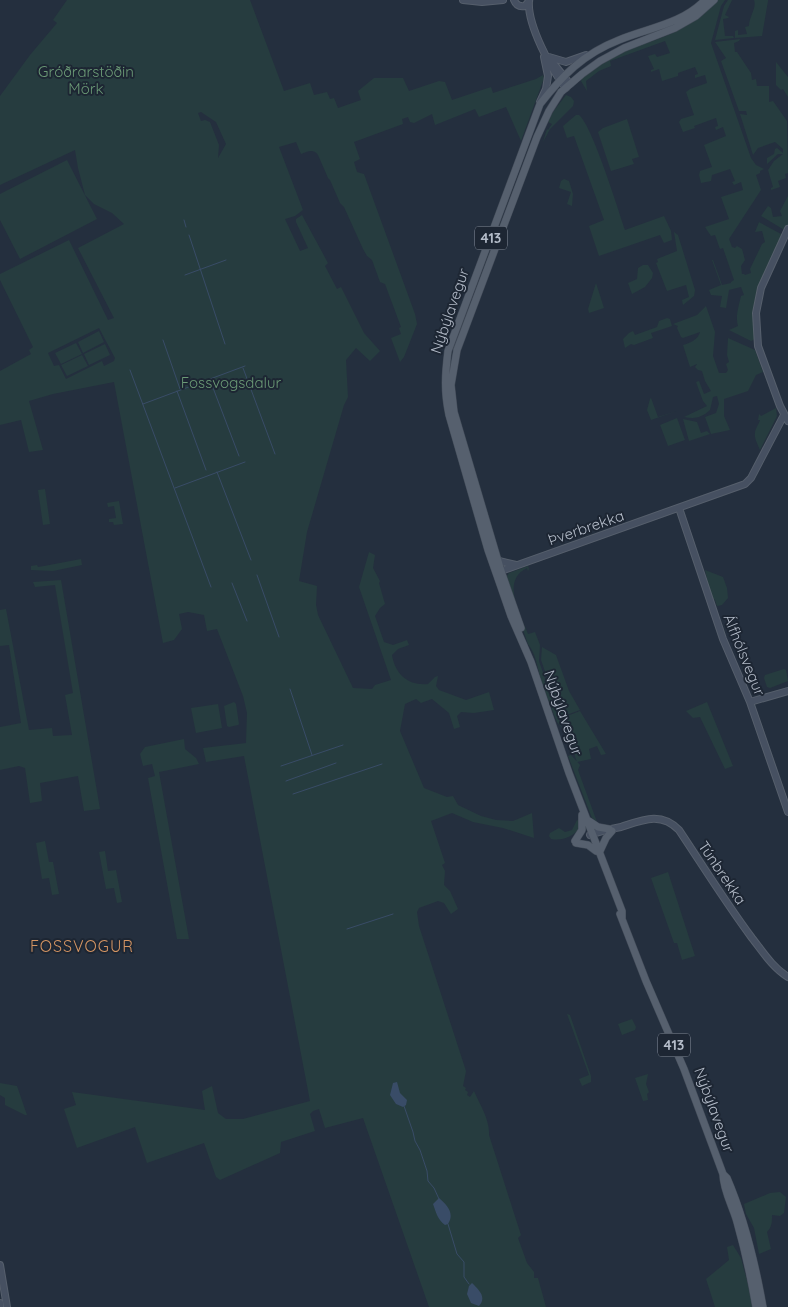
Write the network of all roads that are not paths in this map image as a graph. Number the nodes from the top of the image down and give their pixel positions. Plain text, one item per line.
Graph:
1 (463, 0) edge
2 (500, 0) edge
3 (529, 0) edge
4 (704, 0) edge
5 (714, 0) edge
6 (516, 3) edge
7 (532, 21) junction
8 (541, 43) junction
9 (592, 53) junction
10 (547, 55) junction
11 (561, 78) junction
12 (568, 86) junction
13 (540, 104) junction
14 (788, 229) edge
15 (786, 418) edge
16 (678, 508) junction
17 (499, 561) junction
18 (517, 565) junction
19 (501, 571) junction
20 (531, 662) junction
21 (788, 691) edge
22 (750, 702) junction
23 (788, 812) edge
24 (585, 817) junction
25 (610, 830) junction
26 (592, 836) junction
27 (598, 851) junction
28 (788, 977) edge
29 (723, 1174) junction
30 (0, 1265) edge
31 (2, 1293) edge
32 (7, 1307) edge
33 (756, 1307) edge
34 (763, 1307) edge

1 - 2 street
2 - 6 street
3 - 6 street
3 - 7 street
4 - 9 main road, Nýbýlavegur / 413
5 - 12 main road, Nýbýlavegur / 413
6 - 7 street
7 - 8 street
8 - 10 street
8 - 13 street
9 - 10 street
9 - 11 main road, Nýbýlavegur / 413
10 - 11 street
11 - 12 street
11 - 13 main road, Nýbýlavegur / 413
12 - 17 main road, Nýbýlavegur / 413
13 - 20 main road, Nýbýlavegur / 413
14 - 15 street
15 - 16 street, Þverbrekka
16 - 18 street, Þverbrekka
16 - 22 street, Álfhólsvegur
17 - 18 street
17 - 19 main road, Nýbýlavegur / 413
18 - 19 street, Þverbrekka
19 - 20 main road, Nýbýlavegur / 413
20 - 24 main road, Nýbýlavegur / 413
21 - 22 street
22 - 23 street, Álfhólsvegur
24 - 25 main road
24 - 26 main road, Nýbýlavegur / 413
24 - 27 main road
25 - 26 street, Túnbrekka
25 - 27 main road
25 - 28 street, Túnbrekka
26 - 27 main road, Nýbýlavegur / 413
27 - 29 main road, Nýbýlavegur / 413
29 - 33 main road, Nýbýlavegur / 413
29 - 34 main road, Nýbýlavegur / 413
30 - 31 street
31 - 32 street

